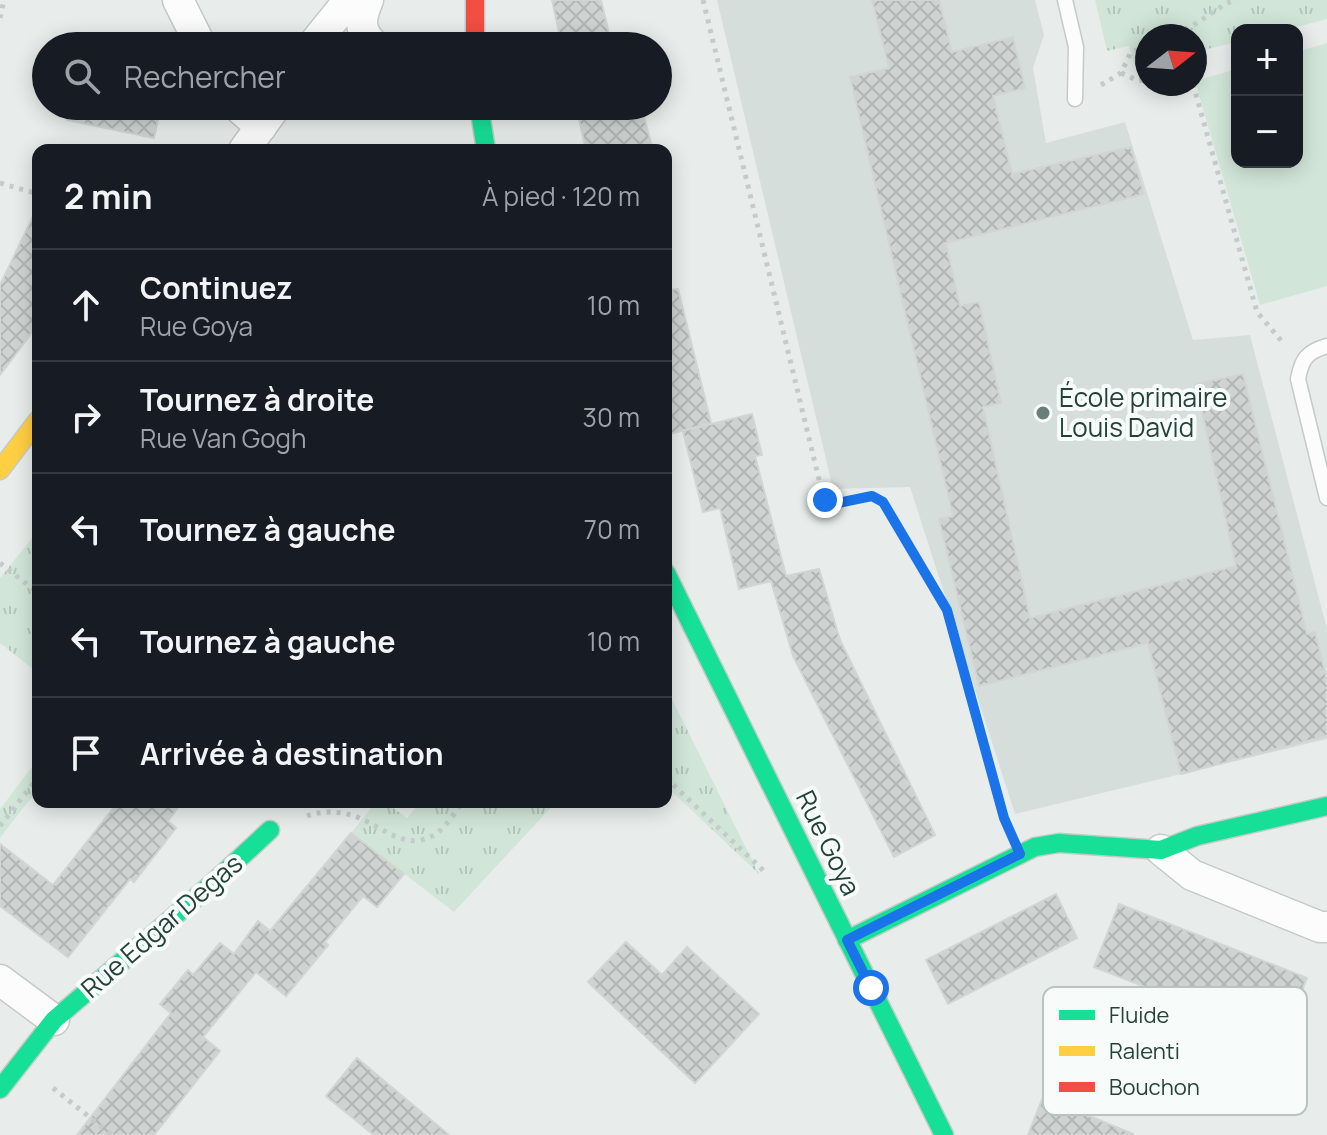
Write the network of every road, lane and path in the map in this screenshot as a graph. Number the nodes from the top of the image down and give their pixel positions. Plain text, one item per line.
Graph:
1 (4, 0) edge
2 (178, 0) edge
3 (349, 0) edge
4 (368, 0) edge
5 (475, 0) edge
6 (703, 0) edge
7 (1065, 0) edge
8 (1237, 0) edge
9 (0, 18) edge
10 (1197, 24) edge
11 (194, 32) edge
12 (323, 32) edge
13 (363, 32) edge
14 (475, 32) edge
15 (1135, 51) edge
16 (1121, 73) junction
17 (1135, 79) edge
18 (1196, 96) edge
19 (1075, 99) joint
20 (481, 120) edge
21 (485, 144) edge
22 (0, 183) edge
23 (32, 192) edge
24 (1327, 346) edge
25 (1301, 364) junction
26 (32, 428) edge
27 (0, 470) edge
28 (1327, 498) edge
29 (0, 563) edge
30 (672, 585) edge
31 (32, 588) edge
32 (672, 784) edge
33 (32, 785) edge
34 (1327, 806) edge
35 (458, 808) edge
36 (0, 826) edge
37 (270, 830) joint
38 (1161, 850) junction
39 (1020, 854) junction
40 (806, 860) junction
41 (1327, 927) edge
42 (847, 940) junction
43 (0, 980) edge
44 (54, 1020) junction
45 (21, 1063) junction
46 (0, 1089) edge
47 (112, 1135) edge
48 (944, 1135) edge

1 - 9 path
2 - 11 street
3 - 12 street
4 - 13 street
5 - 14 street
6 - 39 path
7 - 19 lane
8 - 10 path
15 - 16 path
16 - 17 path
16 - 19 path
18 - 25 path
20 - 21 street
22 - 23 path
24 - 25 lane
25 - 28 lane
26 - 27 street
29 - 31 path
30 - 40 street, Rue Goya
32 - 40 path
33 - 36 path
34 - 38 street
35 - 37 path
37 - 44 street, Rue Edgar Degas
38 - 39 street
38 - 41 street
39 - 42 street
40 - 42 street, Rue Goya
42 - 48 street, Rue Goya
43 - 44 street
44 - 45 street, Rue Edgar Degas
45 - 46 street, Rue Edgar Degas
45 - 47 path

